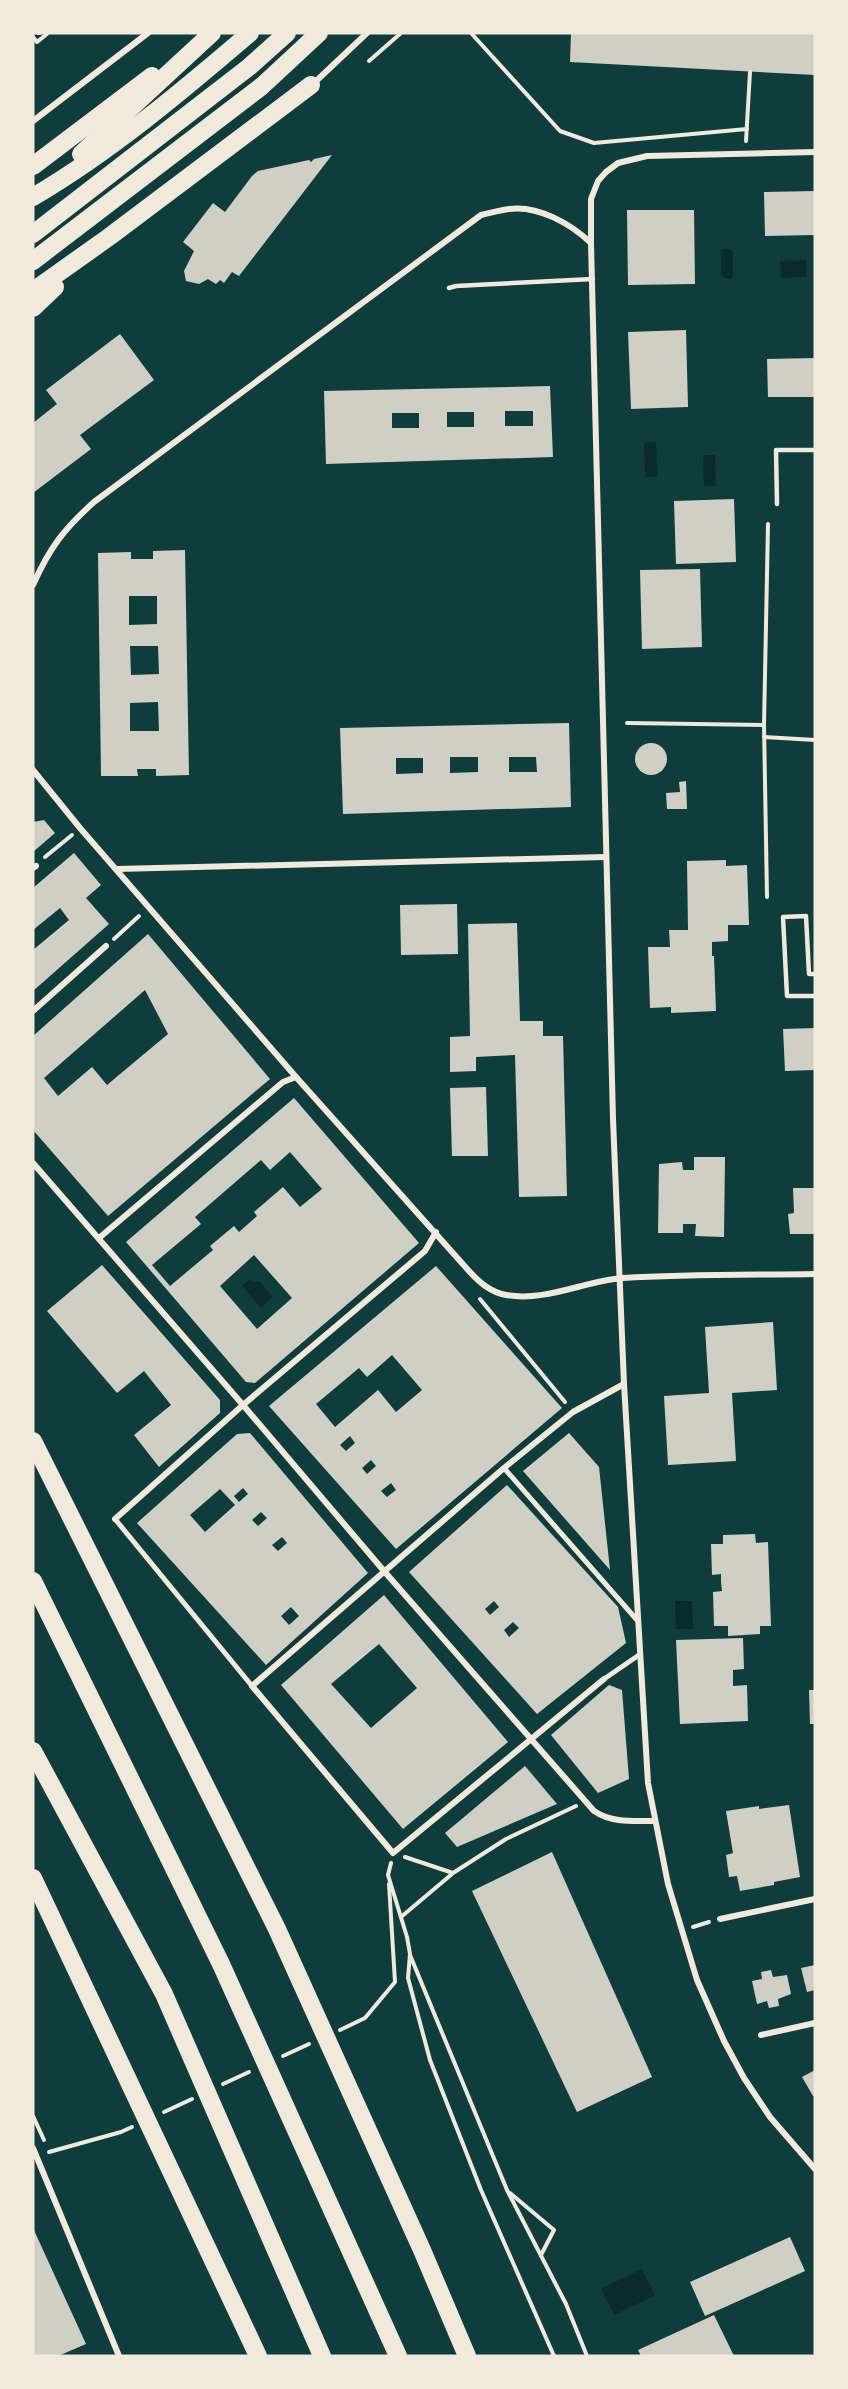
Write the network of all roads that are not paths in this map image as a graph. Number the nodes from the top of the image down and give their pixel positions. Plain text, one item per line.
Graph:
1 (148, 33) edge
2 (204, 33) edge
3 (212, 33) edge
4 (250, 33) edge
5 (287, 33) edge
6 (319, 33) edge
7 (367, 33) edge
8 (311, 86) joint
9 (33, 121) edge
10 (815, 152) edge
11 (33, 166) edge
12 (33, 195) edge
13 (33, 234) edge
14 (110, 237) junction
15 (591, 243) junction
16 (33, 261) edge
17 (593, 279) junction
18 (449, 288) dead end
19 (33, 291) edge
20 (33, 308) edge
21 (815, 450) edge
22 (777, 504) dead end
23 (33, 585) edge
24 (33, 770) edge
25 (605, 857) junction
26 (117, 869) junction
27 (106, 946) road end
28 (815, 974) edge
29 (815, 996) edge
30 (33, 1011) edge
31 (296, 1077) junction
32 (33, 1163) edge
33 (436, 1232) junction
34 (99, 1238) junction
35 (815, 1274) edge
36 (620, 1278) junction
37 (624, 1384) junction
38 (243, 1405) junction
39 (33, 1441) edge
40 (504, 1468) junction
41 (115, 1519) joint
42 (384, 1571) junction
43 (33, 1581) edge
44 (637, 1620) junction
45 (639, 1655) junction
46 (604, 1679) joint
47 (252, 1686) junction
48 (532, 1740) junction
49 (33, 1751) edge
50 (654, 1821) junction
51 (33, 1878) edge
52 (815, 1899) edge
53 (720, 1919) road end
54 (815, 2024) edge
55 (761, 2035) dead end
56 (33, 2148) edge
57 (815, 2169) edge
58 (119, 2356) edge
59 (258, 2356) edge
60 (322, 2356) edge
61 (398, 2356) edge
62 (467, 2356) edge

1 - 9 street
2 - 11 highway
3 - 12 highway
4 - 12 highway
5 - 13 highway
6 - 16 highway
7 - 8 street
8 - 14 highway
10 - 15 street
14 - 19 highway
14 - 20 highway
15 - 17 street
15 - 23 street
17 - 18 lane
17 - 25 street
21 - 22 lane
24 - 26 street
25 - 26 street
25 - 36 street
26 - 31 street
27 - 30 street
28 - 29 lane
31 - 33 street
31 - 34 street
32 - 34 street
33 - 36 street
33 - 38 street
34 - 38 street
35 - 36 street
36 - 37 street
37 - 40 street
37 - 44 street
38 - 41 street
38 - 42 street
39 - 62 highway
40 - 42 street
40 - 44 street
41 - 47 street
42 - 47 street
42 - 48 street
43 - 61 highway
44 - 45 street
45 - 46 street
45 - 50 street
46 - 48 street
47 - 48 street
48 - 50 street
49 - 60 highway
50 - 57 street
51 - 59 highway
52 - 53 street
54 - 55 street
56 - 58 street

